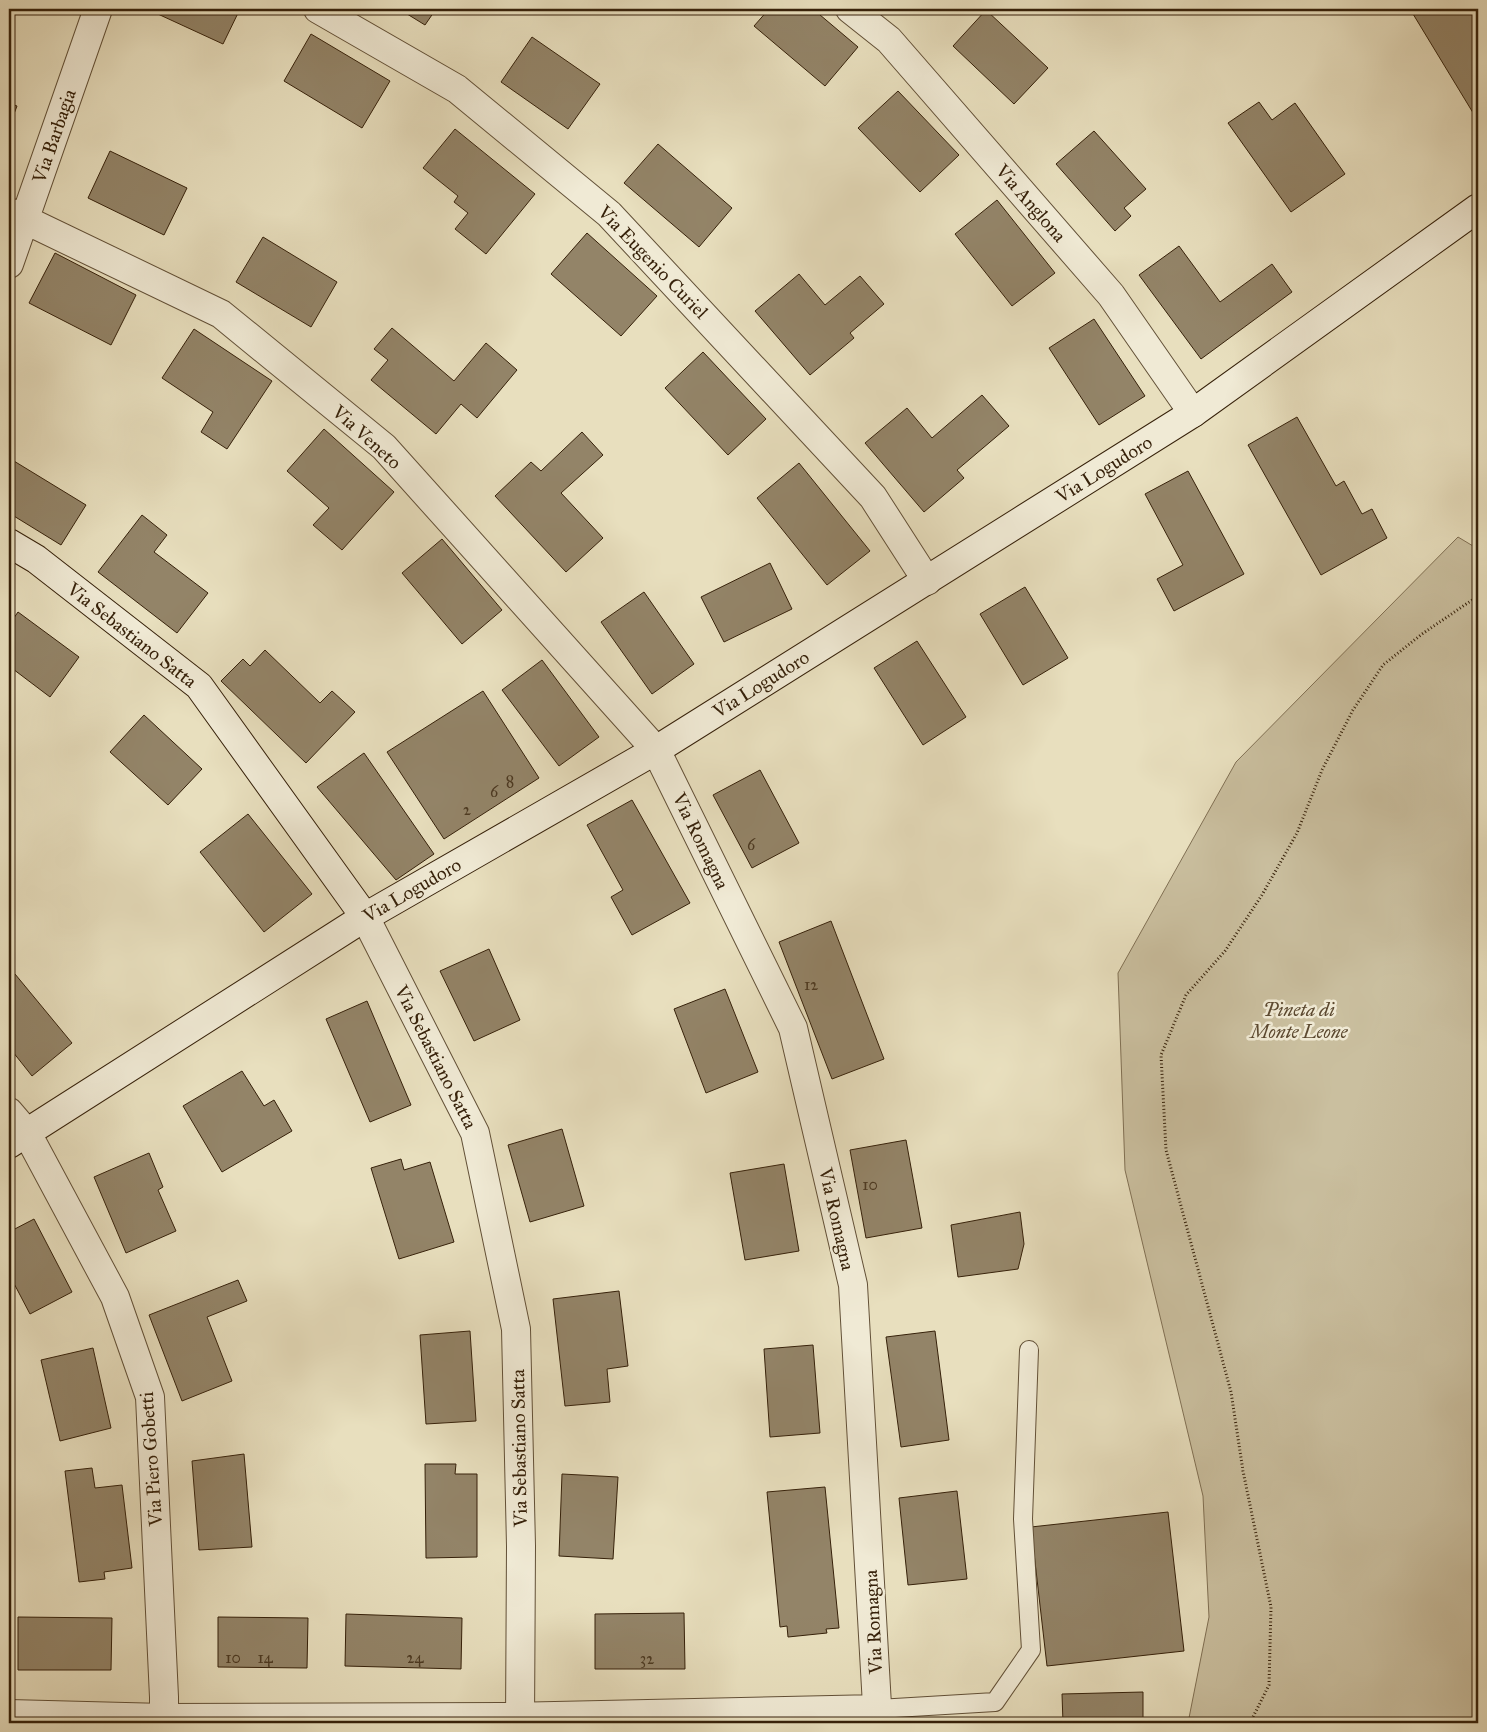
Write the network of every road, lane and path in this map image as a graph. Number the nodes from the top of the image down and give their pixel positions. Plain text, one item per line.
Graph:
1 (98, 9) edge
2 (318, 9) edge
3 (850, 9) edge
4 (1478, 208) edge
5 (17, 216) edge
6 (9, 264) edge
7 (1193, 413) junction
8 (9, 543) edge
9 (927, 581) junction
10 (1478, 596) edge
11 (656, 750) junction
12 (365, 917) junction
13 (9, 1112) edge
14 (18, 1138) edge
15 (1029, 1350) dead end
16 (9, 1714) edge
17 (878, 1716) edge
18 (520, 1720) edge
19 (164, 1721) edge
20 (1250, 1723) edge

1 - 5 street, Via Barbagia
2 - 9 street, Via Eugenio Curiel
3 - 7 street, Via Anglona
4 - 7 street, Via Logudoro
5 - 6 street, Via Barbagia
5 - 11 street, Via Veneto
7 - 9 street, Via Logudoro
8 - 12 street, Via Sebastiano Satta
9 - 11 street, Via Logudoro
10 - 20 path
11 - 12 street, Via Logudoro
11 - 17 street, Via Romagna
12 - 14 street, Via Logudoro
12 - 18 street, Via Sebastiano Satta
13 - 14 street, Via Piero Gobetti
14 - 19 street, Via Piero Gobetti
15 - 17 lane
16 - 19 street
17 - 18 street
18 - 19 street

